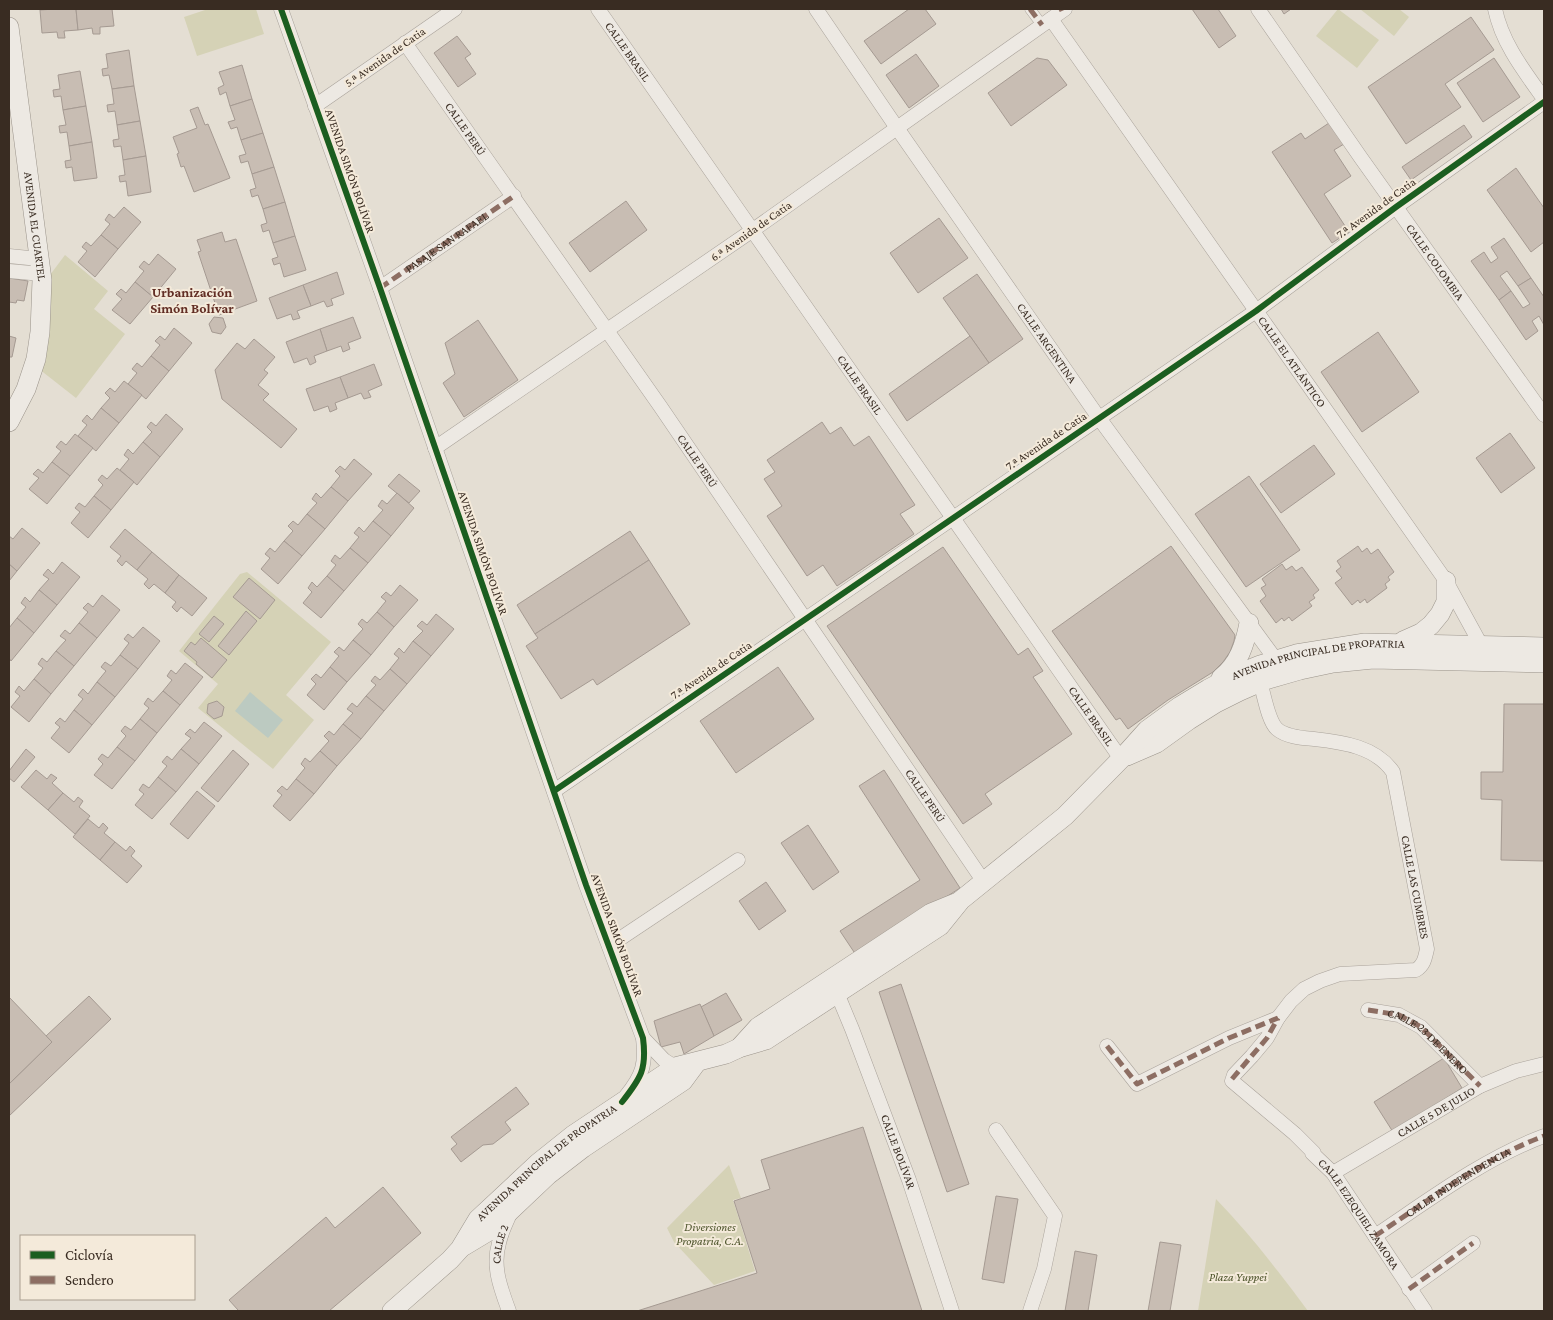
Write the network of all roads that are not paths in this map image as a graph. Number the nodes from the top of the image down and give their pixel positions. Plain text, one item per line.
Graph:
1 (281, 9) edge
2 (455, 9) edge
3 (598, 9) edge
4 (816, 9) edge
5 (1030, 9) edge
6 (1258, 9) edge
7 (1495, 9) edge
8 (1056, 14) edge
9 (9, 27) edge
10 (405, 44) junction
11 (1544, 100) edge
12 (315, 106) junction
13 (897, 128) junction
14 (514, 196) junction
15 (1396, 208) junction
16 (753, 230) junction
17 (9, 256) edge
18 (40, 267) junction
19 (9, 272) edge
20 (380, 288) junction
21 (1256, 310) junction
22 (608, 330) junction
23 (1544, 415) edge
24 (1099, 418) junction
25 (9, 422) edge
26 (435, 448) junction
27 (954, 518) junction
28 (1446, 581) junction
29 (805, 619) junction
30 (1249, 623) junction
31 (1399, 643) junction
32 (1544, 647) edge
33 (1372, 651) junction
34 (1481, 653) junction
35 (1544, 663) edge
36 (1278, 668) junction
37 (1260, 682) junction
38 (1208, 689) junction
39 (1121, 759) junction
40 (554, 791) junction
41 (738, 860) dead end
42 (984, 882) junction
43 (962, 900) junction
44 (609, 946) junction
45 (837, 993) junction
46 (1368, 1010) dead end
47 (1278, 1018) junction
48 (643, 1038) junction
49 (1107, 1046) dead end
50 (739, 1048) junction
51 (697, 1062) junction
52 (1544, 1064) edge
53 (675, 1067) junction
54 (1480, 1086) junction
55 (622, 1102) junction
56 (996, 1130) dead end
57 (1544, 1136) edge
58 (1333, 1173) junction
59 (512, 1208) junction
60 (1375, 1236) junction
61 (1472, 1243) dead end
62 (460, 1249) junction
63 (1409, 1289) junction
64 (392, 1311) edge
65 (509, 1311) edge
66 (952, 1311) edge
67 (1030, 1311) edge
68 (1424, 1311) edge

1 - 12 street, AVENIDA SIMÓN BOLÍVAR
2 - 10 street, 5.ª Avenida de Catia
3 - 16 street, CALLE BRASIL
4 - 13 street, CALLE ARGENTINA
5 - 8 street
6 - 15 street, CALLE COLOMBIA
7 - 11 street
8 - 13 street, 6.ª Avenida de Catia
8 - 21 street, CALLE EL ATLÁNTICO
9 - 18 main road, AVENIDA EL CUARTEL
10 - 12 street, 5.ª Avenida de Catia
10 - 14 street, CALLE PERÚ
11 - 15 street, 7.ª Avenida de Catia
12 - 20 street, AVENIDA SIMÓN BOLÍVAR
13 - 16 street, 6.ª Avenida de Catia
13 - 24 street, CALLE ARGENTINA
14 - 20 street, PASAJE SAN RAFAEL
14 - 22 street, CALLE PERÚ
15 - 21 street, 7.ª Avenida de Catia
15 - 23 street, CALLE COLOMBIA
16 - 22 street, 6.ª Avenida de Catia
16 - 27 street, CALLE BRASIL
17 - 18 street
18 - 19 street
18 - 25 main road, AVENIDA EL CUARTEL
20 - 26 street, AVENIDA SIMÓN BOLÍVAR
21 - 24 street, 7.ª Avenida de Catia
21 - 28 street, CALLE EL ATLÁNTICO
22 - 26 street, 6.ª Avenida de Catia
22 - 29 street, CALLE PERÚ
24 - 27 street, 7.ª Avenida de Catia
24 - 30 street, CALLE ARGENTINA
26 - 40 street, AVENIDA SIMÓN BOLÍVAR
27 - 29 street, 7.ª Avenida de Catia
27 - 39 street, CALLE BRASIL
28 - 31 main road
28 - 34 street, CALLE EL ATLÁNTICO
29 - 40 street, 7.ª Avenida de Catia
29 - 42 street, CALLE PERÚ
30 - 36 street, CALLE ARGENTINA
30 - 38 main road
31 - 33 main road, AVENIDA PRINCIPAL DE PROPATRIA
31 - 34 main road, AVENIDA PRINCIPAL DE PROPATRIA
32 - 34 main road, AVENIDA PRINCIPAL DE PROPATRIA
33 - 34 main road, AVENIDA PRINCIPAL DE PROPATRIA
33 - 36 main road, AVENIDA PRINCIPAL DE PROPATRIA
34 - 35 main road, AVENIDA PRINCIPAL DE PROPATRIA
36 - 37 main road, AVENIDA PRINCIPAL DE PROPATRIA
36 - 38 main road, AVENIDA PRINCIPAL DE PROPATRIA
37 - 39 main road, AVENIDA PRINCIPAL DE PROPATRIA
37 - 47 street, CALLE LAS CUMBRES
38 - 39 main road, AVENIDA PRINCIPAL DE PROPATRIA
39 - 42 main road, AVENIDA PRINCIPAL DE PROPATRIA
40 - 44 street, AVENIDA SIMÓN BOLÍVAR
41 - 44 street
42 - 43 main road, AVENIDA PRINCIPAL DE PROPATRIA
43 - 45 main road, AVENIDA PRINCIPAL DE PROPATRIA
43 - 50 main road, AVENIDA PRINCIPAL DE PROPATRIA
44 - 48 street, AVENIDA SIMÓN BOLÍVAR
45 - 50 main road, AVENIDA PRINCIPAL DE PROPATRIA
45 - 66 street, CALLE BOLÍVAR
46 - 54 street, CALLE 23 DE ENERO
47 - 49 street, CALLE LAS CUMBRES
47 - 58 street, CALLE EZEQUIEL ZAMORA
48 - 53 street, AVENIDA SIMÓN BOLÍVAR
48 - 55 street, AVENIDA SIMÓN BOLÍVAR
50 - 51 main road, AVENIDA PRINCIPAL DE PROPATRIA
51 - 53 main road, AVENIDA PRINCIPAL DE PROPATRIA
51 - 59 main road, AVENIDA PRINCIPAL DE PROPATRIA
52 - 54 street, CALLE 5 DE JULIO
53 - 55 main road, AVENIDA PRINCIPAL DE PROPATRIA
54 - 58 street, CALLE 5 DE JULIO
55 - 62 main road, AVENIDA PRINCIPAL DE PROPATRIA
56 - 67 street
57 - 60 street, CALLE INDEPENDENCIA
58 - 60 street, CALLE EZEQUIEL ZAMORA
59 - 62 main road, AVENIDA PRINCIPAL DE PROPATRIA
59 - 65 street, CALLE 2
60 - 63 street, CALLE EZEQUIEL ZAMORA
61 - 63 street
62 - 64 main road, AVENIDA PRINCIPAL DE PROPATRIA
63 - 68 street, CALLE EZEQUIEL ZAMORA

